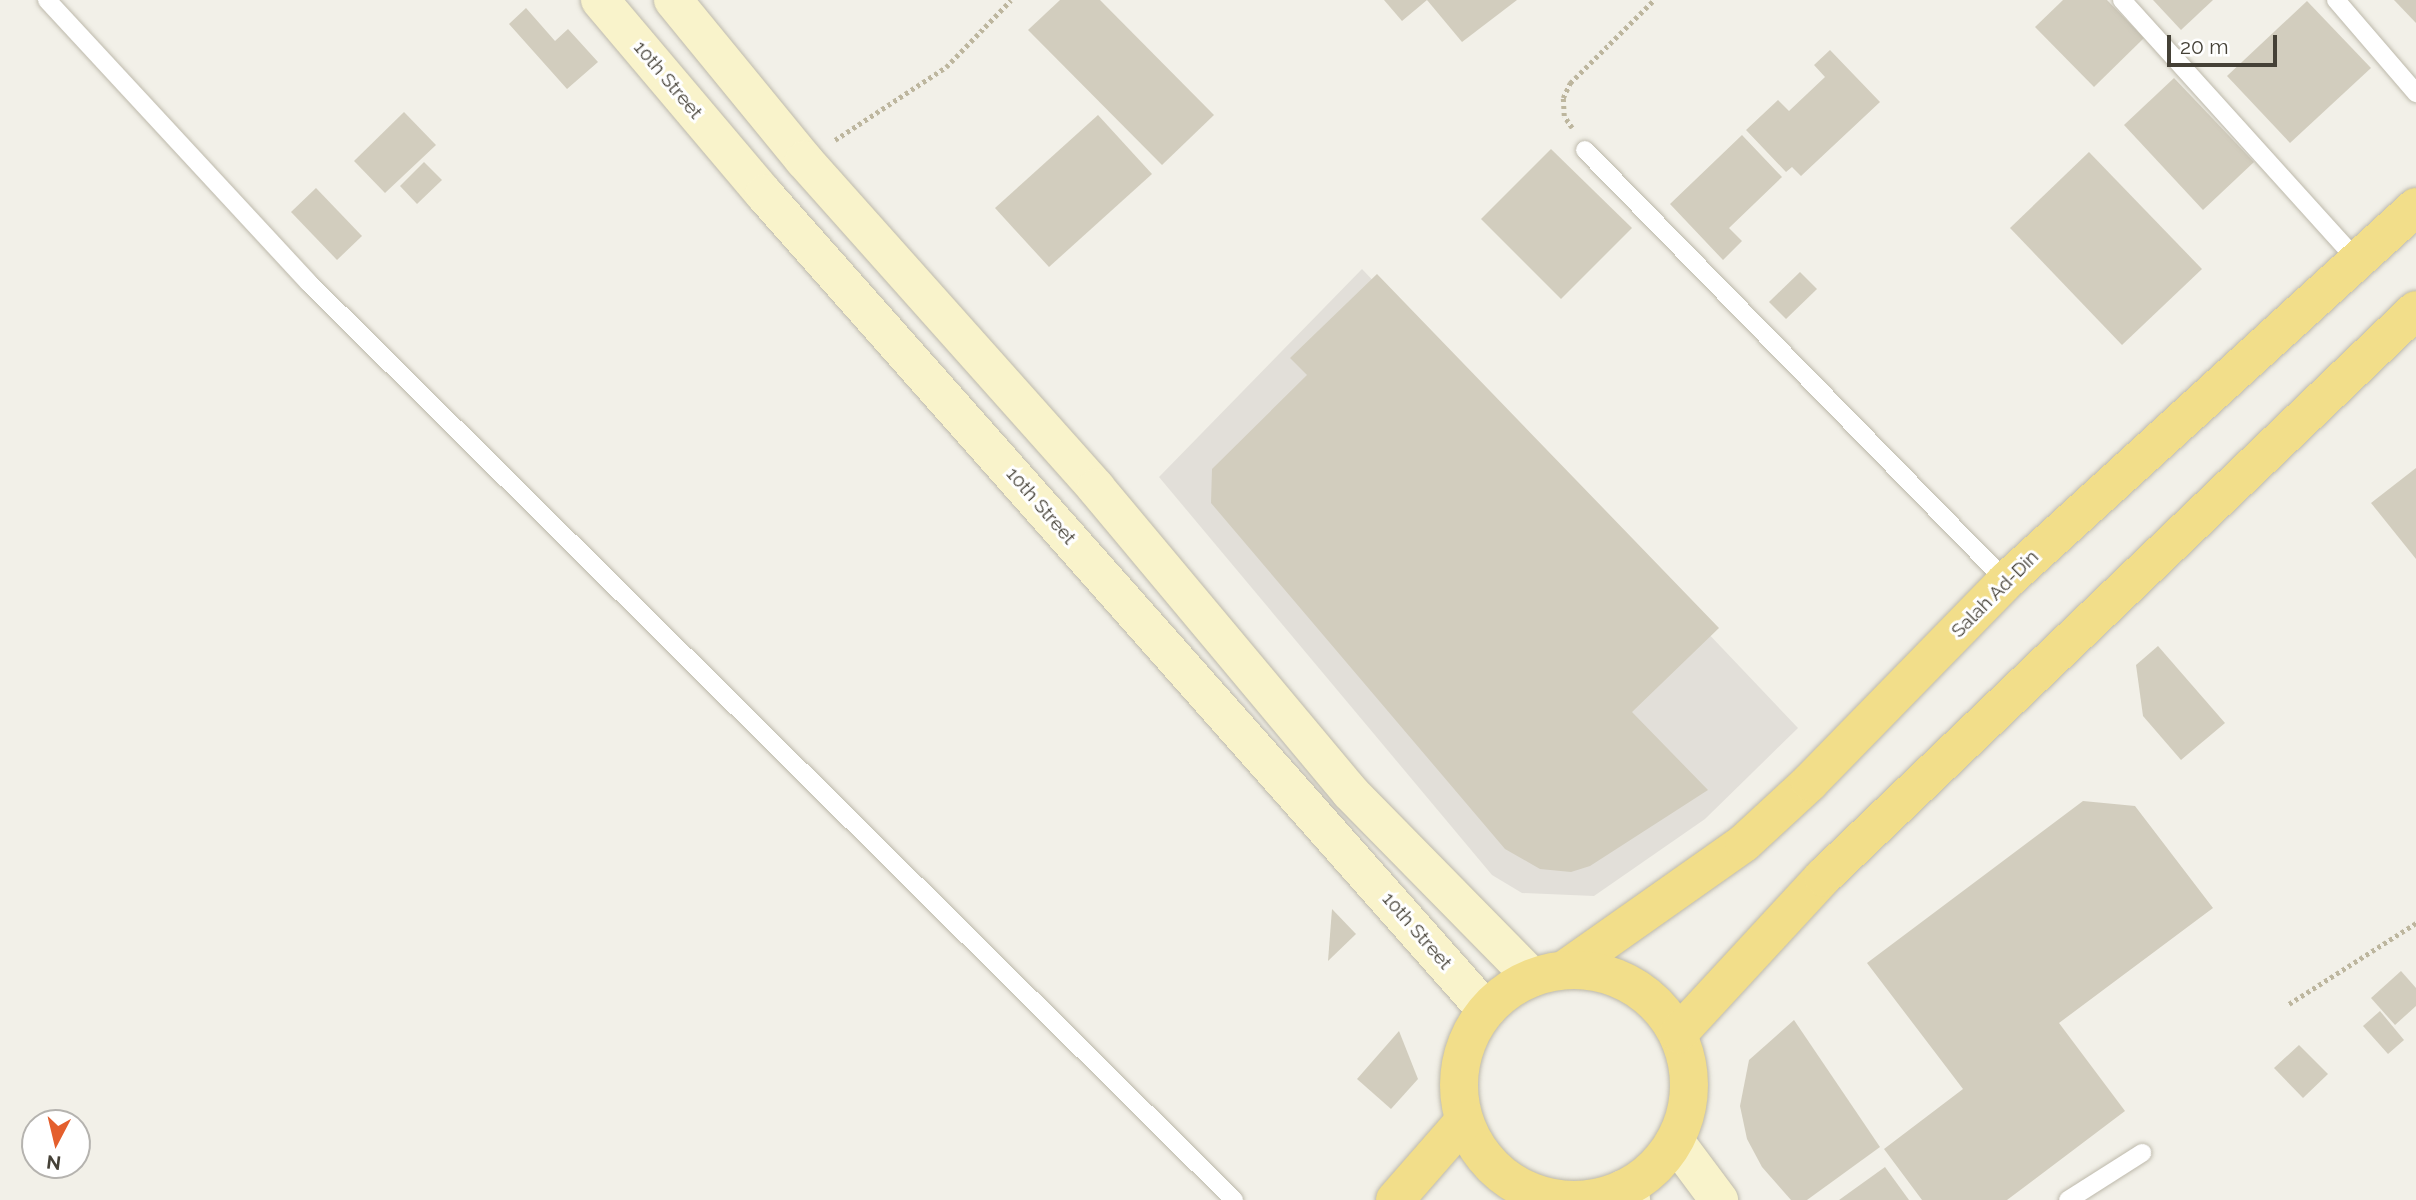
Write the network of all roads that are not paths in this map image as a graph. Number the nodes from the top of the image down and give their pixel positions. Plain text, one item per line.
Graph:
1 (47, 0) edge
2 (600, 0) edge
3 (673, 0) edge
4 (2122, 0) edge
5 (2336, 0) edge
6 (2416, 93) edge
7 (1584, 150) road end
8 (2416, 206) edge
9 (2356, 259) junction
10 (2416, 310) edge
11 (2006, 581) junction
12 (1548, 974) junction
13 (1486, 1010) junction
14 (1678, 1034) junction
15 (1464, 1121) junction
16 (1675, 1141) junction
17 (2142, 1153) dead end
18 (1522, 1194) edge
19 (1627, 1195) edge
20 (1234, 1200) edge
21 (1395, 1200) edge
22 (1719, 1200) edge
23 (2068, 1200) edge

1 - 20 lane
2 - 13 main road, 10th Street
3 - 12 main road
4 - 9 lane
5 - 6 lane
7 - 11 lane
8 - 9 highway, Salah Ad-Din
9 - 11 highway, Salah Ad-Din
10 - 14 highway
11 - 12 highway, Salah Ad-Din
12 - 13 highway
12 - 14 highway
13 - 15 highway
14 - 16 highway
15 - 18 highway
15 - 21 highway
16 - 19 highway
16 - 22 main road
17 - 23 lane
18 - 19 highway

